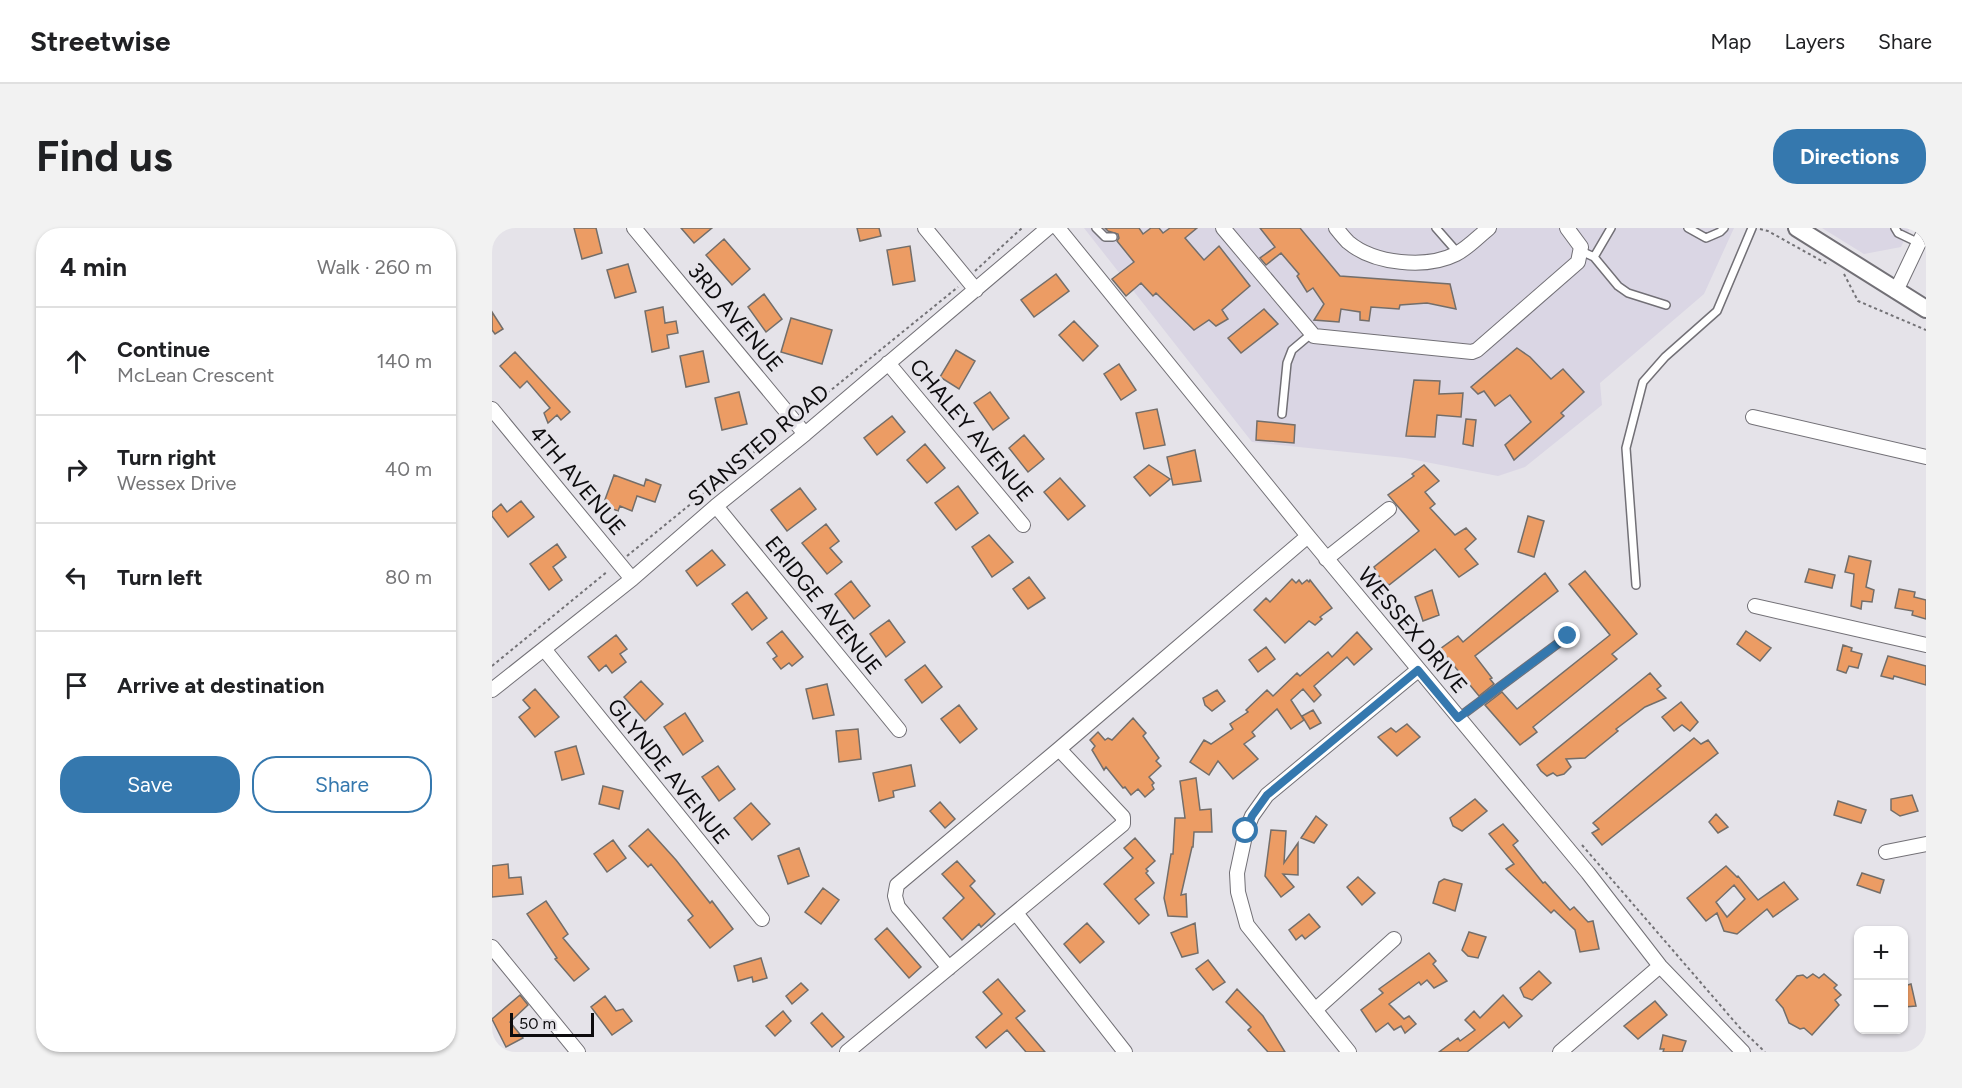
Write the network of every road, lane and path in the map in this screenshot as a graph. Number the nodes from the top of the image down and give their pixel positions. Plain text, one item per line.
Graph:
1 (634, 228) edge
2 (925, 228) edge
3 (1022, 228) edge
4 (1048, 228) edge
5 (1058, 228) edge
6 (1096, 228) edge
7 (1223, 228) edge
8 (1336, 228) edge
9 (1436, 228) edge
10 (1489, 228) edge
11 (1567, 228) edge
12 (1611, 228) edge
13 (1688, 228) edge
14 (1724, 228) edge
15 (1752, 228) edge
16 (1757, 228) edge
17 (1797, 228) edge
18 (1895, 228) edge
19 (1926, 228) edge
20 (1113, 237) dead end
21 (1919, 243) junction
22 (1458, 253) junction
23 (1588, 254) junction
24 (1835, 269) dead end
25 (1844, 274) dead end
26 (966, 279) junction
27 (976, 290) junction
28 (1896, 291) junction
29 (1666, 304) dead end
30 (1926, 309) edge
31 (1926, 330) edge
32 (1311, 334) junction
33 (888, 363) junction
34 (492, 409) edge
35 (803, 413) dead end
36 (1282, 414) dead end
37 (1754, 417) dead end
38 (785, 428) dead end
39 (805, 434) junction
40 (1926, 457) edge
41 (716, 506) junction
42 (1389, 509) dead end
43 (1023, 525) dead end
44 (1308, 536) junction
45 (1326, 559) junction
46 (619, 562) junction
47 (632, 579) junction
48 (1636, 585) dead end
49 (1755, 606) dead end
50 (1568, 636) dead end
51 (1926, 645) edge
52 (544, 649) junction
53 (492, 666) edge
54 (1418, 670) junction
55 (492, 690) edge
56 (1458, 718) junction
57 (899, 730) dead end
58 (1059, 749) junction
59 (1579, 841) dead end
60 (1926, 844) edge
61 (1886, 852) dead end
62 (1016, 913) junction
63 (762, 919) dead end
64 (1394, 939) dead end
65 (492, 947) edge
66 (1660, 966) junction
67 (948, 968) junction
68 (1315, 1010) junction
69 (579, 1052) edge
70 (847, 1052) edge
71 (1125, 1052) edge
72 (1349, 1052) edge
73 (1560, 1052) edge
74 (1743, 1052) edge
75 (1765, 1052) edge

1 - 39 street, 3RD AVENUE
2 - 26 street
3 - 26 path
4 - 27 street, STANSTED ROAD
5 - 44 street, WESSEX DRIVE
6 - 20 lane
7 - 32 street
8 - 22 street
9 - 22 lane
10 - 22 street
11 - 23 street
12 - 23 lane
13 - 14 lane
15 - 48 lane
16 - 24 path
17 - 28 street
18 - 21 lane
19 - 21 street
21 - 28 street
23 - 29 lane
23 - 32 street
25 - 31 path
26 - 27 street
26 - 35 path
27 - 33 street, STANSTED ROAD
28 - 30 street
32 - 36 lane
33 - 39 street, STANSTED ROAD
33 - 43 street, CHALEY AVENUE
34 - 46 street, 4TH AVENUE
37 - 40 street
38 - 46 path
39 - 41 street, STANSTED ROAD
41 - 47 street, STANSTED ROAD
41 - 57 street, ERIDGE AVENUE
42 - 45 street
44 - 45 street, WESSEX DRIVE
44 - 58 street
45 - 54 street, WESSEX DRIVE
46 - 47 street, 4TH AVENUE
46 - 53 path
47 - 52 street, STANSTED ROAD
49 - 51 street
50 - 56 lane
52 - 55 street, STANSTED ROAD
52 - 63 street, GLYNDE AVENUE
54 - 56 street, WESSEX DRIVE
54 - 68 street
56 - 66 street, WESSEX DRIVE
58 - 62 street
58 - 67 street
59 - 75 path
60 - 61 street
62 - 67 street
62 - 71 street
64 - 68 street
65 - 69 street
66 - 73 street
66 - 74 street, WESSEX DRIVE
67 - 70 street
68 - 72 street

